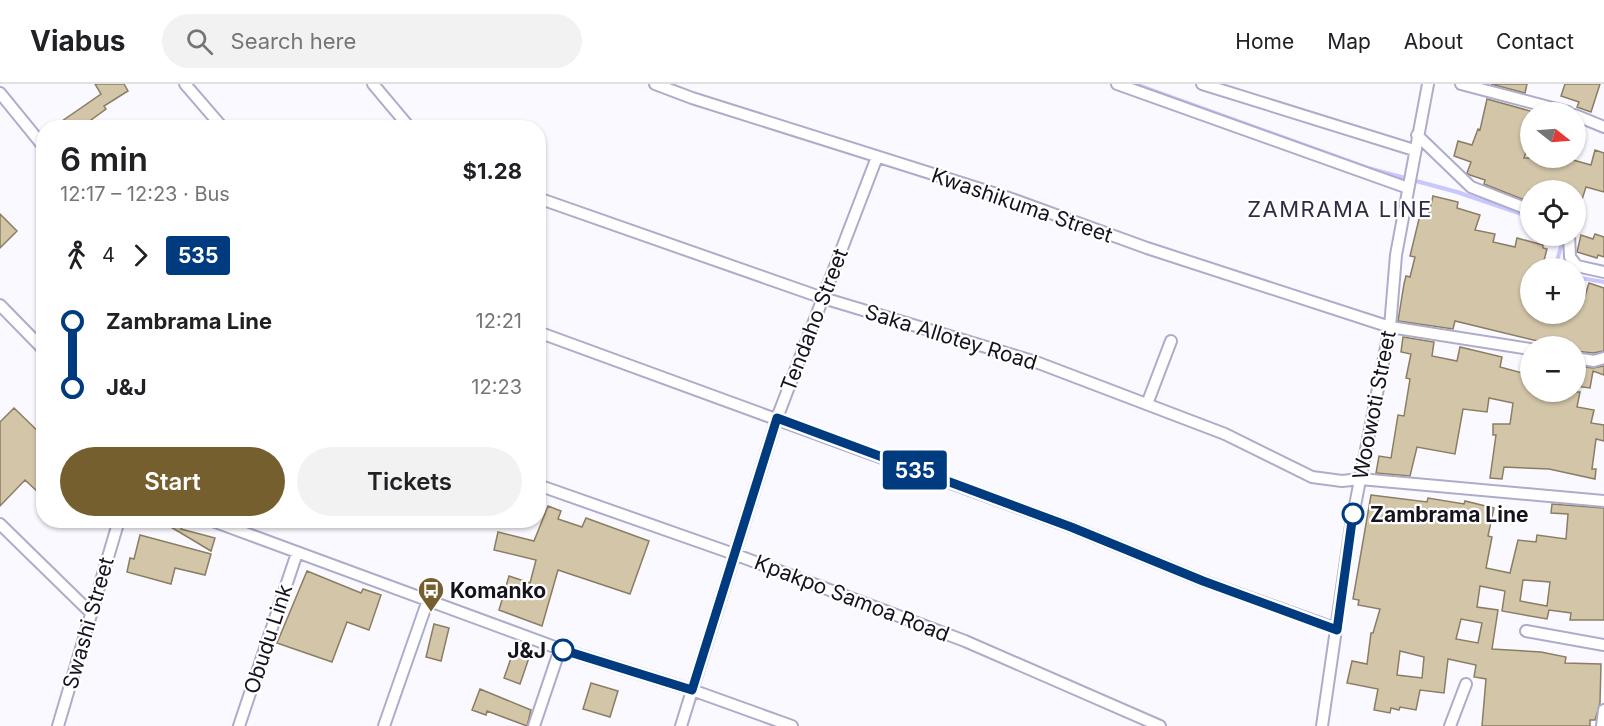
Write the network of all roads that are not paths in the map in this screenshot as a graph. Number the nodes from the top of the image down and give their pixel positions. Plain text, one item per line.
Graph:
1 (186, 84) edge
2 (373, 84) edge
3 (655, 84) edge
4 (1117, 84) edge
5 (1202, 84) edge
6 (1428, 84) edge
7 (1461, 84) edge
8 (0, 93) edge
9 (1530, 102) edge
10 (216, 120) edge
11 (403, 120) edge
12 (1586, 120) edge
13 (1604, 127) edge
14 (1417, 135) junction
15 (36, 137) edge
16 (1414, 150) junction
17 (877, 157) junction
18 (1408, 184) junction
19 (546, 201) edge
20 (1520, 206) edge
21 (1569, 246) edge
22 (1604, 272) edge
23 (823, 298) junction
24 (0, 304) edge
25 (1390, 327) junction
26 (546, 335) edge
27 (1172, 341) dead end
28 (36, 342) edge
29 (1520, 347) edge
30 (1604, 358) edge
31 (1586, 360) edge
32 (1147, 404) junction
33 (777, 418) junction
34 (1360, 479) junction
35 (546, 488) edge
36 (1604, 501) edge
37 (0, 524) edge
38 (116, 528) edge
39 (231, 528) edge
40 (297, 553) junction
41 (734, 554) junction
42 (428, 600) junction
43 (90, 612) junction
44 (1337, 630) junction
45 (1526, 631) dead end
46 (1604, 645) edge
47 (560, 649) junction
48 (1466, 684) dead end
49 (692, 690) junction
50 (1604, 710) edge
51 (58, 726) edge
52 (239, 726) edge
53 (384, 726) edge
54 (534, 726) edge
55 (681, 726) edge
56 (792, 726) edge
57 (1160, 726) edge
58 (1322, 726) edge
59 (1450, 726) edge
60 (1602, 726) edge

1 - 10 street
2 - 11 street
3 - 17 street, Kwashikuma Street
4 - 18 street
5 - 16 street
6 - 14 street, Woowoti Street
7 - 9 street
8 - 15 street
12 - 13 street
14 - 16 street, Woowoti Street
14 - 20 street
16 - 18 street, Woowoti Street
17 - 23 street, Tendaho Street
17 - 25 street, Kwashikuma Street
18 - 25 street, Woowoti Street
19 - 23 street, Saka Allotey Road
21 - 22 street
23 - 32 street, Saka Allotey Road
23 - 33 street, Tendaho Street
24 - 28 street
25 - 29 street, Kwashikuma Street
25 - 34 street, Woowoti Street
26 - 33 street
27 - 32 street
30 - 31 street
32 - 34 street, Saka Allotey Road
33 - 41 street, Tendaho Street
33 - 44 street
34 - 36 street, Saka Allotey Road
34 - 44 street, Woowoti Street
35 - 41 street, Kpakpo Samoa Road
37 - 43 street
38 - 43 street, Swashi Street
39 - 40 street
40 - 42 street
40 - 52 street, Obudu Link
41 - 49 street, Tendaho Street
41 - 57 street, Kpakpo Samoa Road
42 - 47 street
42 - 53 street
43 - 51 street, Swashi Street
44 - 58 street, Woowoti Street
45 - 46 street
47 - 49 street
47 - 54 street
48 - 59 street
49 - 55 street, Tendaho Street
49 - 56 street
50 - 60 street

